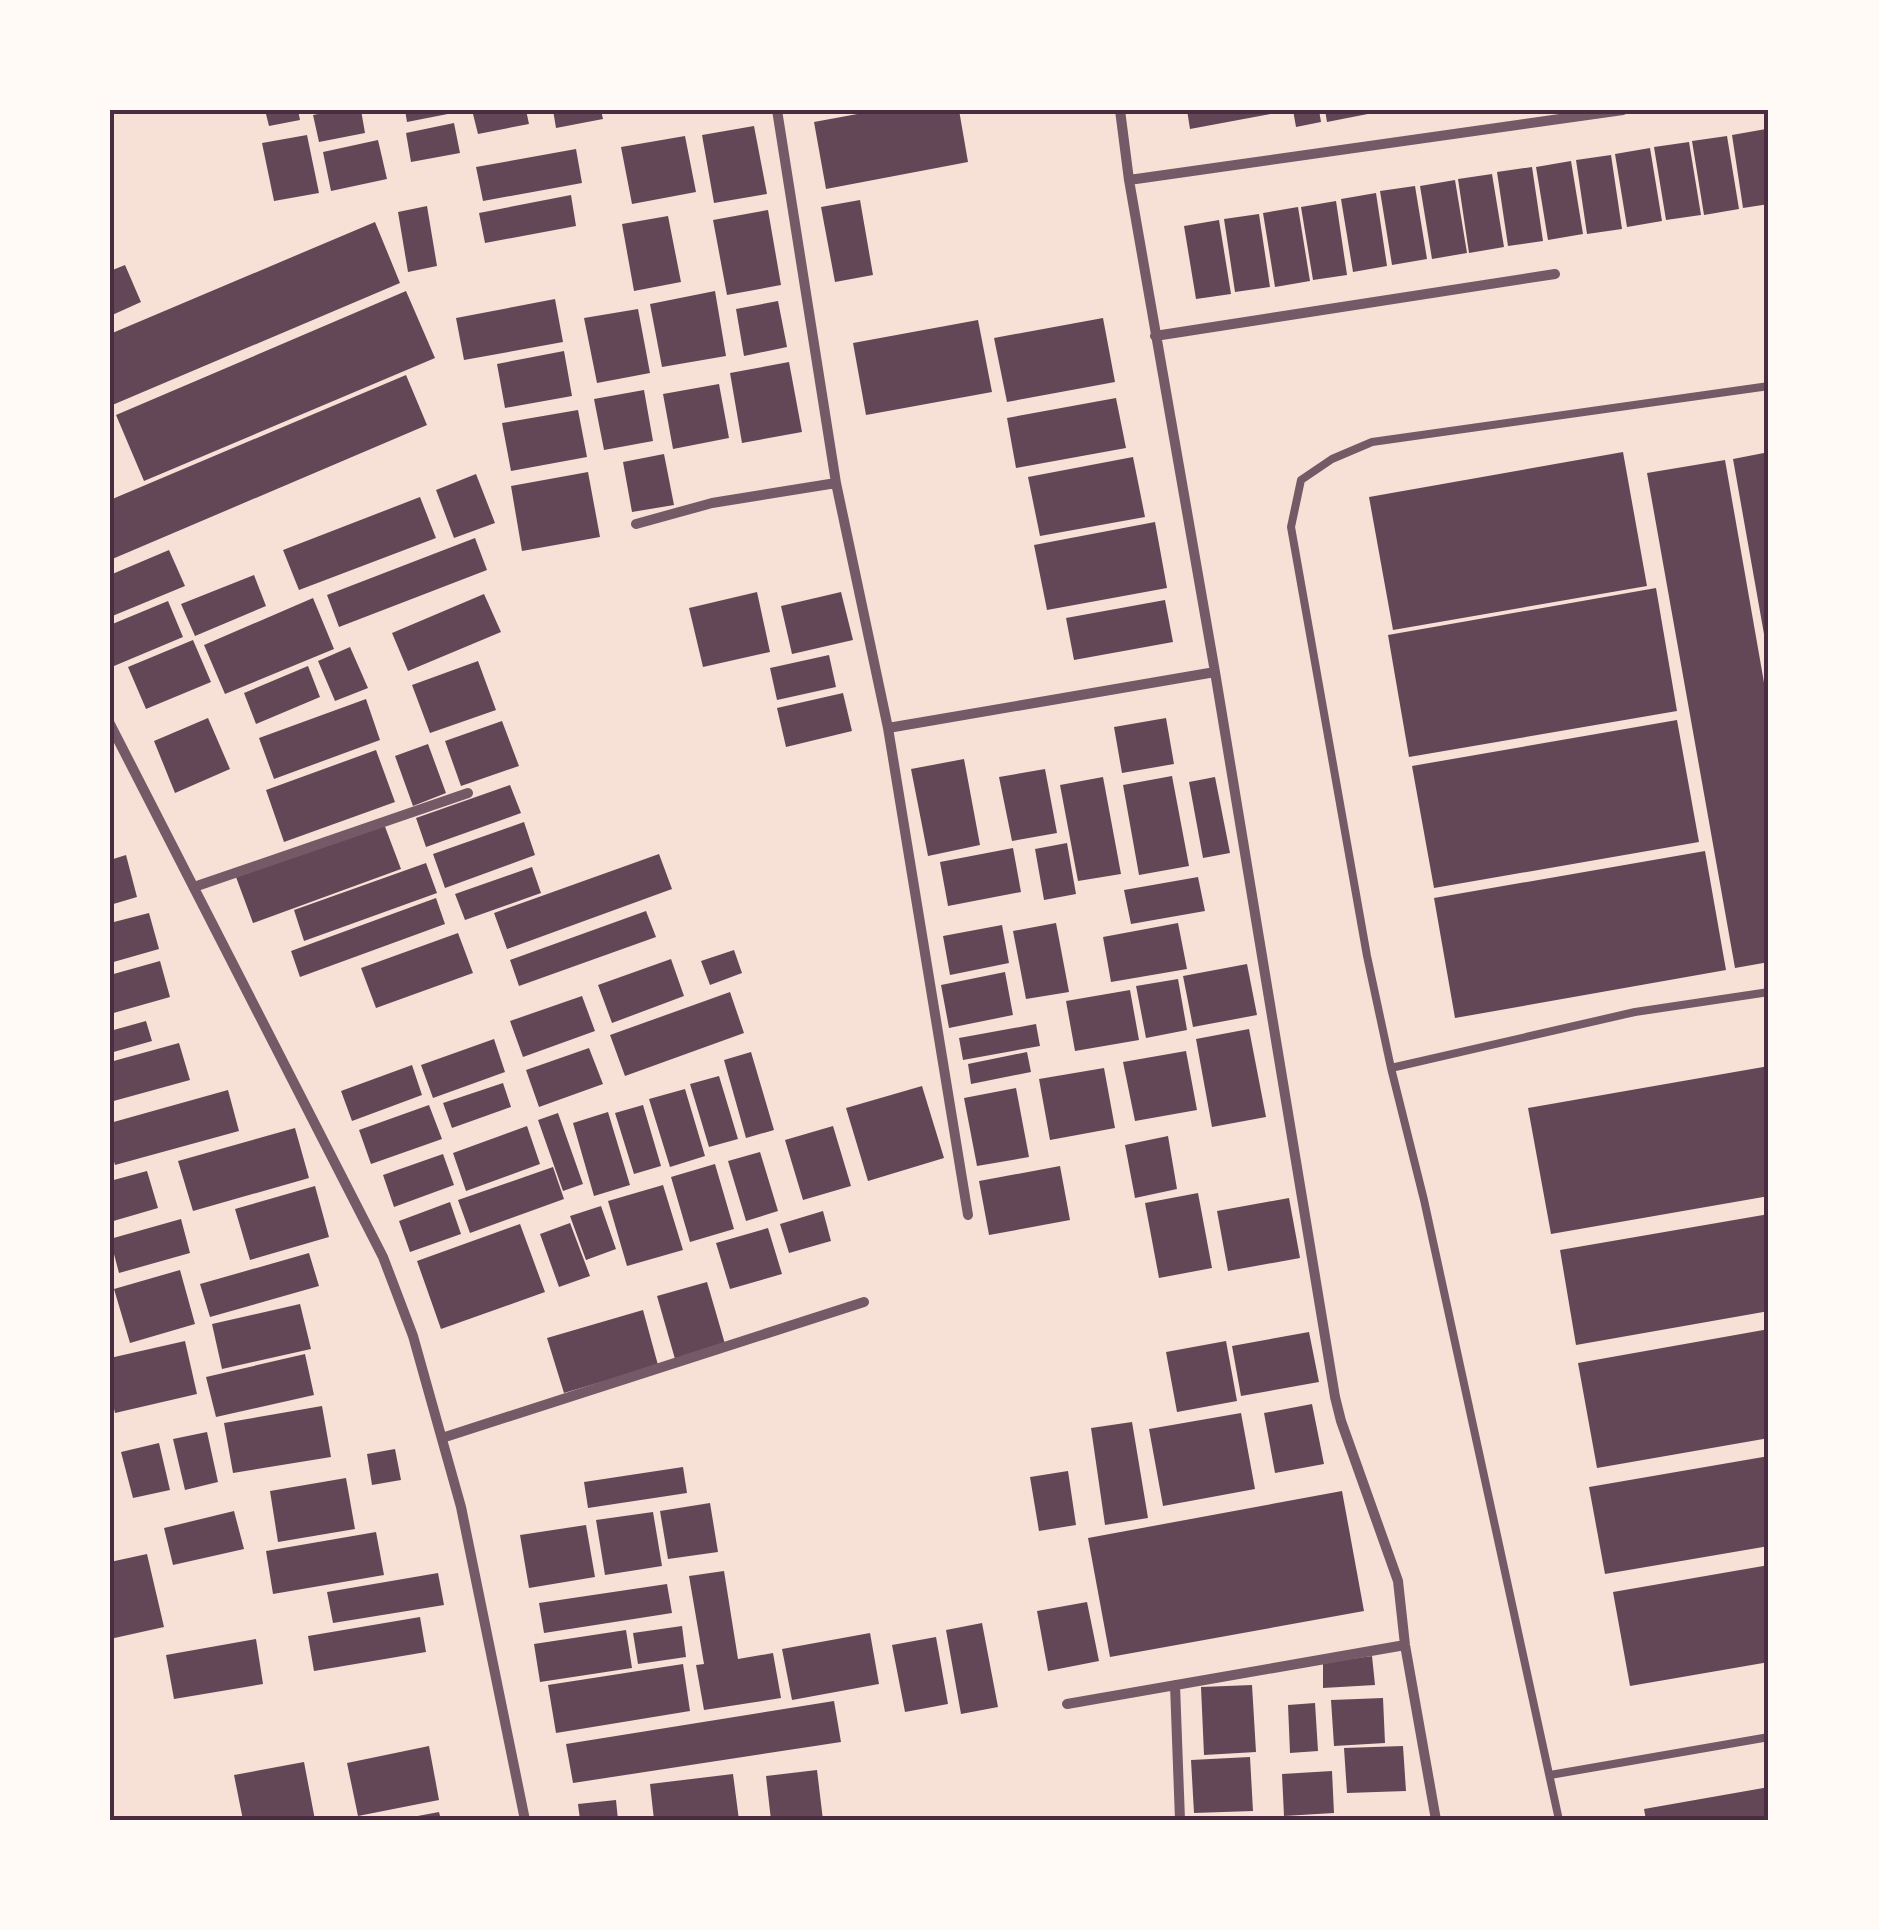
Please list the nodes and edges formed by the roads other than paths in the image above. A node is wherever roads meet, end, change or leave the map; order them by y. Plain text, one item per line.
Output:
1 (777, 110) edge
2 (1120, 110) edge
3 (1623, 110) edge
4 (1129, 180) junction
5 (1555, 274) dead end
6 (1155, 336) junction
7 (1769, 386) edge
8 (836, 484) junction
9 (636, 524) dead end
10 (1215, 672) junction
11 (110, 724) edge
12 (888, 728) junction
13 (468, 793) dead end
14 (194, 886) junction
15 (1769, 992) edge
16 (1391, 1068) junction
17 (968, 1214) dead end
18 (864, 1302) dead end
19 (442, 1438) junction
20 (1405, 1645) junction
21 (1176, 1685) junction
22 (1066, 1704) dead end
23 (1769, 1737) edge
24 (1550, 1775) junction
25 (526, 1820) edge
26 (1180, 1820) edge
27 (1436, 1820) edge
28 (1559, 1820) edge

1 - 8 street
2 - 4 street
3 - 4 street
4 - 6 street
5 - 6 street
6 - 10 street
7 - 16 lane
8 - 9 street
8 - 12 street
10 - 12 street
10 - 20 street
11 - 14 street
12 - 17 street
13 - 14 street
14 - 19 street
15 - 16 lane
16 - 24 lane
18 - 19 street
19 - 25 street
20 - 21 street
20 - 27 street
21 - 22 street
21 - 26 street
23 - 24 lane
24 - 28 lane

